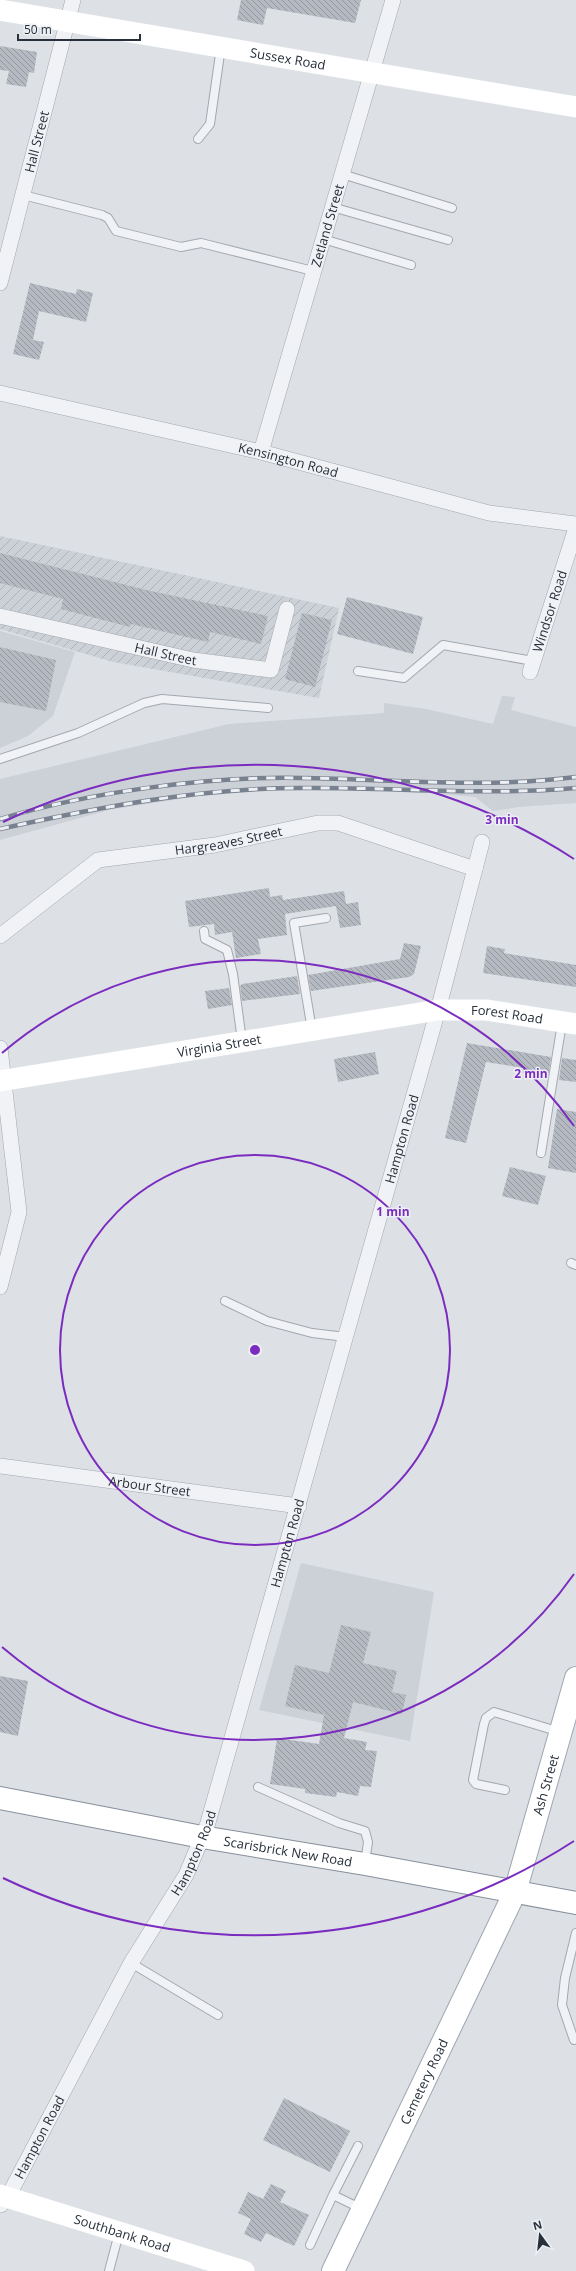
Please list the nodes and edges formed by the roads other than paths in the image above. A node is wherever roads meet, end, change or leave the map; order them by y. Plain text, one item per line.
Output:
1 (74, 0) edge
2 (393, 0) edge
3 (0, 10) edge
4 (68, 21) junction
5 (221, 47) junction
6 (371, 72) junction
7 (576, 108) edge
8 (198, 139) dead end
9 (342, 174) junction
10 (23, 195) junction
11 (332, 207) junction
12 (452, 208) dead end
13 (323, 239) junction
14 (448, 240) dead end
15 (411, 265) dead end
16 (314, 271) junction
17 (1, 274) edge
18 (0, 394) edge
19 (261, 452) junction
20 (576, 524) edge
21 (576, 528) edge
22 (287, 609) dead end
23 (0, 616) edge
24 (531, 667) joint
25 (358, 671) dead end
26 (268, 708) dead end
27 (0, 759) edge
28 (482, 842) dead end
29 (474, 869) junction
30 (326, 918) dead end
31 (204, 931) dead end
32 (0, 936) edge
33 (438, 1010) junction
34 (569, 1023) edge
35 (312, 1030) junction
36 (242, 1042) junction
37 (0, 1048) edge
38 (2, 1080) edge
39 (541, 1153) dead end
40 (0, 1287) edge
41 (225, 1301) dead end
42 (346, 1337) junction
43 (0, 1466) edge
44 (299, 1506) junction
45 (576, 1678) edge
46 (561, 1732) junction
47 (258, 1787) dead end
48 (504, 1790) dead end
49 (0, 1798) edge
50 (202, 1837) junction
51 (365, 1864) junction
52 (515, 1892) junction
53 (576, 1903) edge
54 (576, 1936) edge
55 (131, 1963) junction
56 (218, 2015) dead end
57 (574, 2040) dead end
58 (358, 2146) dead end
59 (333, 2195) junction
60 (2, 2200) edge
61 (363, 2209) junction
62 (119, 2232) junction
63 (310, 2245) dead end
64 (109, 2271) edge
65 (244, 2271) edge
66 (334, 2271) edge

1 - 4 street, Hall Street
2 - 6 street, Zetland Street
3 - 4 street, Sussex Road
4 - 5 street, Sussex Road
4 - 10 street, Hall Street
5 - 6 street, Sussex Road
5 - 8 lane
6 - 7 street, Sussex Road
6 - 9 street, Zetland Street
9 - 11 street, Zetland Street
9 - 12 lane
10 - 16 lane
10 - 17 street, Hall Street
11 - 13 street, Zetland Street
11 - 14 lane
13 - 15 lane
13 - 16 street, Zetland Street
16 - 19 street, Zetland Street
18 - 19 street, Kensington Road
19 - 20 street, Kensington Road
21 - 24 street, Windsor Road
22 - 23 street, Hall Street
24 - 25 lane
26 - 27 lane
28 - 29 street, Hampton Road
29 - 32 street, Hargreaves Street
29 - 33 street, Hampton Road
30 - 35 lane
31 - 36 lane
33 - 34 street, Forest Road
33 - 35 street, Virginia Street
33 - 42 street, Hampton Road
34 - 39 lane
35 - 36 street, Virginia Street
36 - 38 street, Virginia Street
37 - 38 street
38 - 40 street
41 - 42 lane
42 - 44 street, Hampton Road
43 - 44 street, Arbour Street
44 - 50 street, Hampton Road
45 - 46 main road, Ash Street
46 - 48 lane
46 - 52 main road, Ash Street
47 - 51 lane
49 - 50 main road, Scarisbrick New Road
50 - 51 main road, Scarisbrick New Road
50 - 55 street, Hampton Road
51 - 52 main road, Scarisbrick New Road
52 - 53 main road, Scarisbrick New Road
52 - 61 main road, Cemetery Road
54 - 57 lane
55 - 56 lane
55 - 60 street, Hampton Road
58 - 59 lane
59 - 61 lane
59 - 63 lane
60 - 62 street, Southbank Road
61 - 66 main road, Cemetery Road
62 - 64 lane
62 - 65 street, Southbank Road

